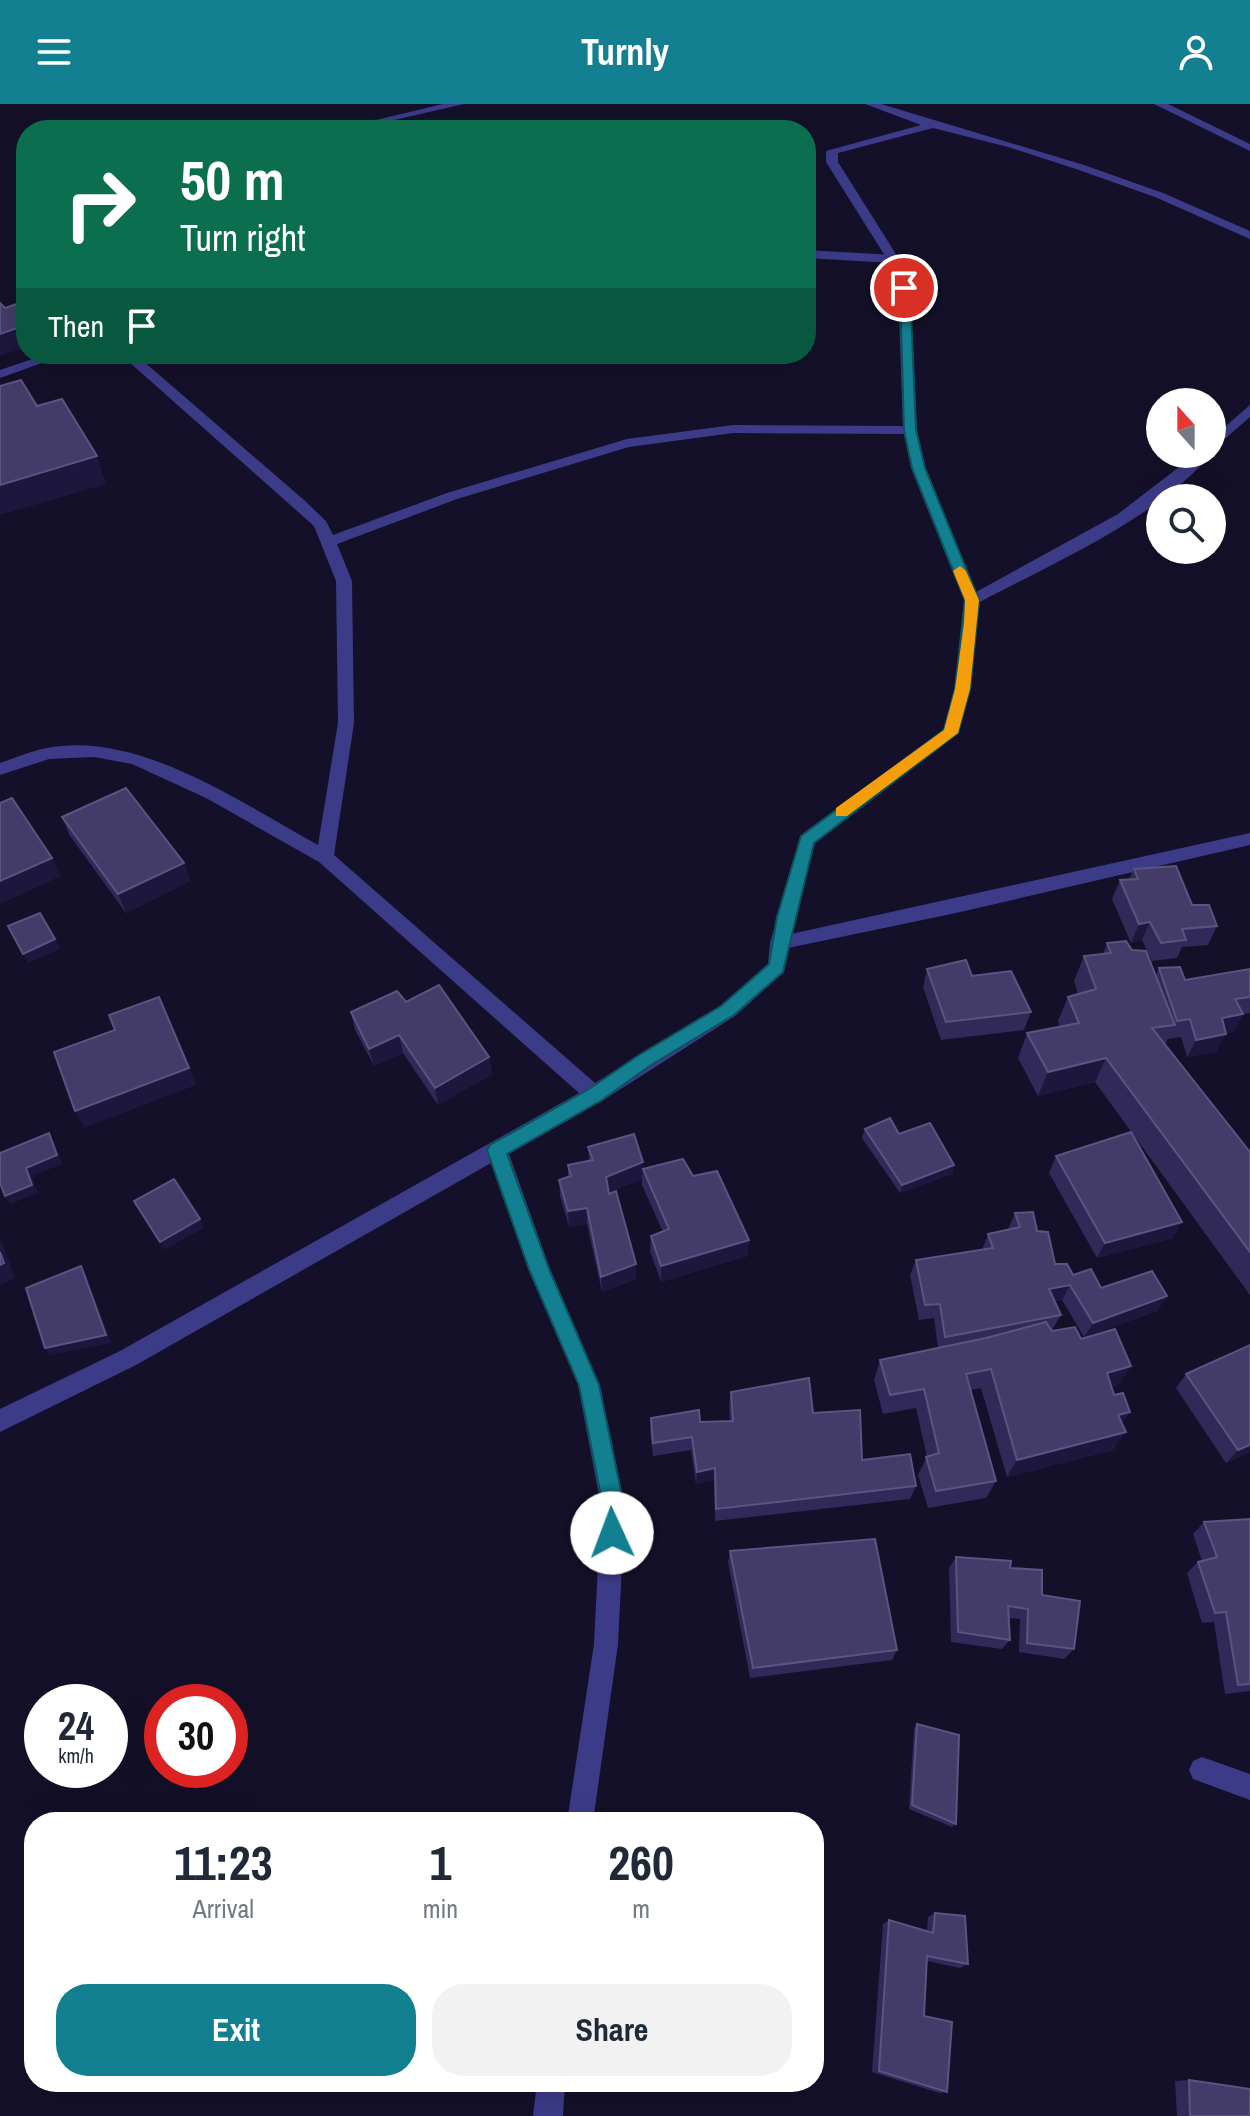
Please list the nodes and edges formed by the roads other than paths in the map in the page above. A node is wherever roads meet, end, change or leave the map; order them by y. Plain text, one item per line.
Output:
1 (459, 104) edge
2 (870, 104) edge
3 (1159, 104) edge
4 (381, 120) edge
5 (933, 125) junction
6 (1250, 148) edge
7 (1250, 235) edge
8 (816, 255) edge
9 (893, 259) junction
10 (30, 364) edge
11 (139, 364) edge
12 (0, 374) edge
13 (1250, 409) edge
14 (910, 430) junction
15 (1226, 432) edge
16 (1191, 468) edge
17 (329, 542) junction
18 (972, 600) junction
19 (0, 769) edge
20 (1250, 839) edge
21 (325, 857) junction
22 (779, 943) junction
23 (595, 1095) junction
24 (497, 1150) junction
25 (0, 1421) edge
26 (1202, 1770) dead end
27 (1250, 1787) edge
28 (581, 1812) edge
29 (550, 2092) edge
30 (548, 2116) edge

1 - 4 street
2 - 5 street
3 - 6 street
5 - 7 street
5 - 9 street
8 - 9 street
9 - 14 street
10 - 12 street
11 - 17 street
13 - 15 street
14 - 17 street
14 - 18 street
16 - 18 street
17 - 21 street
18 - 22 street
19 - 21 street
20 - 22 street
21 - 23 street
22 - 23 street
23 - 24 street
24 - 25 street
24 - 28 street
26 - 27 street
29 - 30 street

